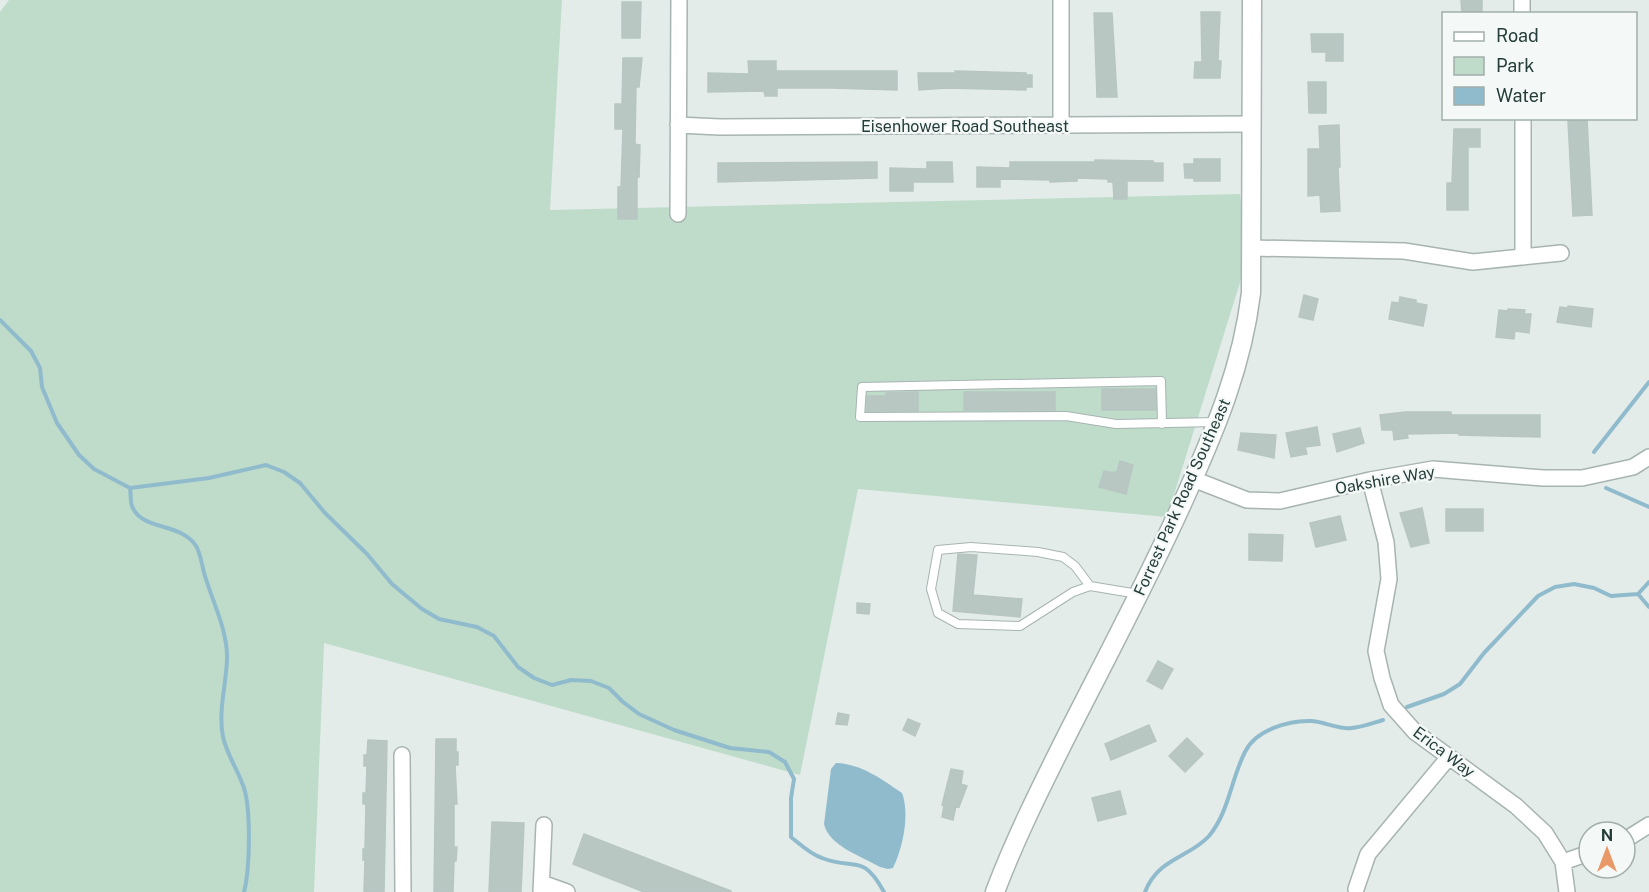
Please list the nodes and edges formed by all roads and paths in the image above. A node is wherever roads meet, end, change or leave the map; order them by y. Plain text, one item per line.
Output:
1 (679, 0) edge
2 (1062, 0) edge
3 (1252, 0) edge
4 (1523, 120) edge
5 (1252, 124) junction
6 (678, 125) junction
7 (1061, 125) junction
8 (678, 214) dead end
9 (1251, 248) junction
10 (1561, 253) dead end
11 (1524, 257) junction
12 (1218, 422) junction
13 (1162, 424) junction
14 (1649, 457) edge
15 (1193, 479) junction
16 (1370, 480) junction
17 (1090, 586) junction
18 (1138, 594) junction
19 (402, 754) dead end
20 (1449, 757) junction
21 (544, 825) dead end
22 (1577, 857) edge
23 (1563, 862) junction
24 (542, 887) edge
25 (1356, 889) dead end
26 (403, 892) edge
27 (567, 892) edge
28 (995, 892) edge
29 (1567, 892) edge

1 - 6 street
2 - 7 street
3 - 5 street, Forrest Park Road Southeast
4 - 11 street
5 - 7 street, Eisenhower Road Southeast
5 - 9 street, Forrest Park Road Southeast
6 - 7 street, Eisenhower Road Southeast
6 - 8 street
9 - 11 street
9 - 12 street, Forrest Park Road Southeast
10 - 11 street
12 - 13 lane
12 - 15 street, Forrest Park Road Southeast
13 - 13 lane
14 - 16 street, Oakshire Way
15 - 16 street, Oakshire Way
15 - 18 street, Forrest Park Road Southeast
16 - 20 street, Erica Way
17 - 17 lane
17 - 18 lane
18 - 28 street, Forrest Park Road Southeast
19 - 26 street
20 - 23 street, Erica Way
20 - 25 street
21 - 24 street
22 - 23 street
23 - 29 street, Erica Way
24 - 27 street

